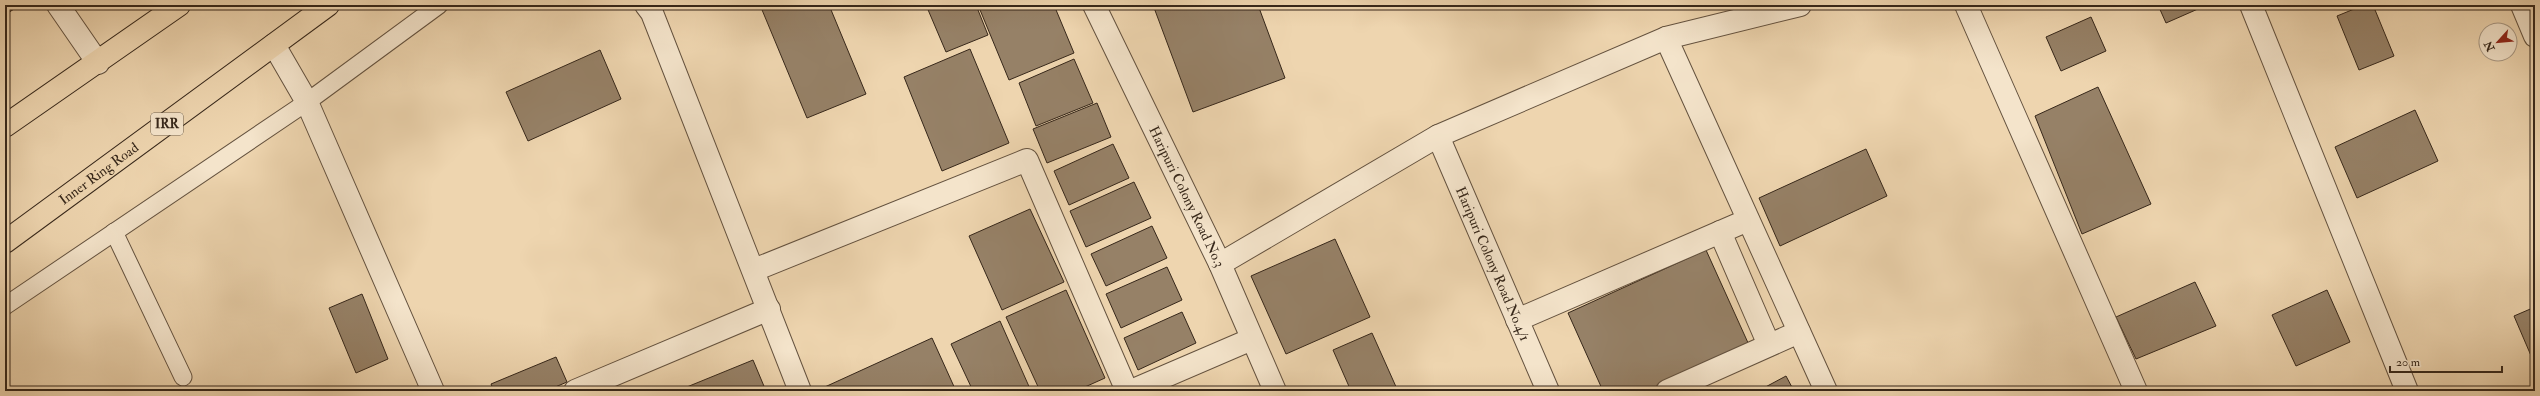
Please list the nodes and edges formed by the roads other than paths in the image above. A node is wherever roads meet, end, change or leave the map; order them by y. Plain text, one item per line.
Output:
1 (58, 5) edge
2 (179, 5) edge
3 (328, 5) edge
4 (440, 5) edge
5 (646, 5) edge
6 (1094, 5) edge
7 (1800, 5) edge
8 (1966, 5) edge
9 (2251, 5) edge
10 (2522, 5) edge
11 (2535, 36) edge
12 (1666, 38) junction
13 (274, 45) junction
14 (98, 63) junction
15 (307, 102) junction
16 (5, 126) edge
17 (1438, 136) junction
18 (1748, 220) junction
19 (114, 232) junction
20 (1720, 232) junction
21 (5, 242) edge
22 (1220, 264) junction
23 (754, 270) junction
24 (5, 306) edge
25 (769, 309) junction
26 (1517, 320) junction
27 (1799, 332) junction
28 (1252, 339) junction
29 (1769, 345) junction
30 (183, 377) dead end
31 (433, 391) edge
32 (575, 391) edge
33 (800, 391) edge
34 (1127, 391) edge
35 (1131, 391) edge
36 (1275, 391) edge
37 (1548, 391) edge
38 (1667, 391) edge
39 (1826, 391) edge
40 (2136, 391) edge
41 (2407, 391) edge

1 - 14 street
2 - 14 highway
3 - 13 highway, Inner Ring Road / IRR
4 - 15 lane
5 - 23 street
6 - 22 street, Haripuri Colony Road No.3
7 - 12 street
8 - 40 street
9 - 41 street
10 - 11 street
12 - 17 street
12 - 18 street
13 - 15 street
13 - 21 highway, Inner Ring Road / IRR
14 - 16 highway
15 - 19 lane
15 - 31 street
17 - 22 street
17 - 26 street, Haripuri Colony Road No.4/1
18 - 20 street
18 - 27 street
19 - 24 lane
19 - 30 lane
20 - 26 street
20 - 29 street
22 - 28 street, Haripuri Colony Road No.3
23 - 25 street
23 - 34 street
25 - 32 street
25 - 33 street
26 - 37 street, Haripuri Colony Road No.4/1
27 - 29 street
27 - 39 street
28 - 35 street
28 - 36 street, Haripuri Colony Road No.3
29 - 38 street

